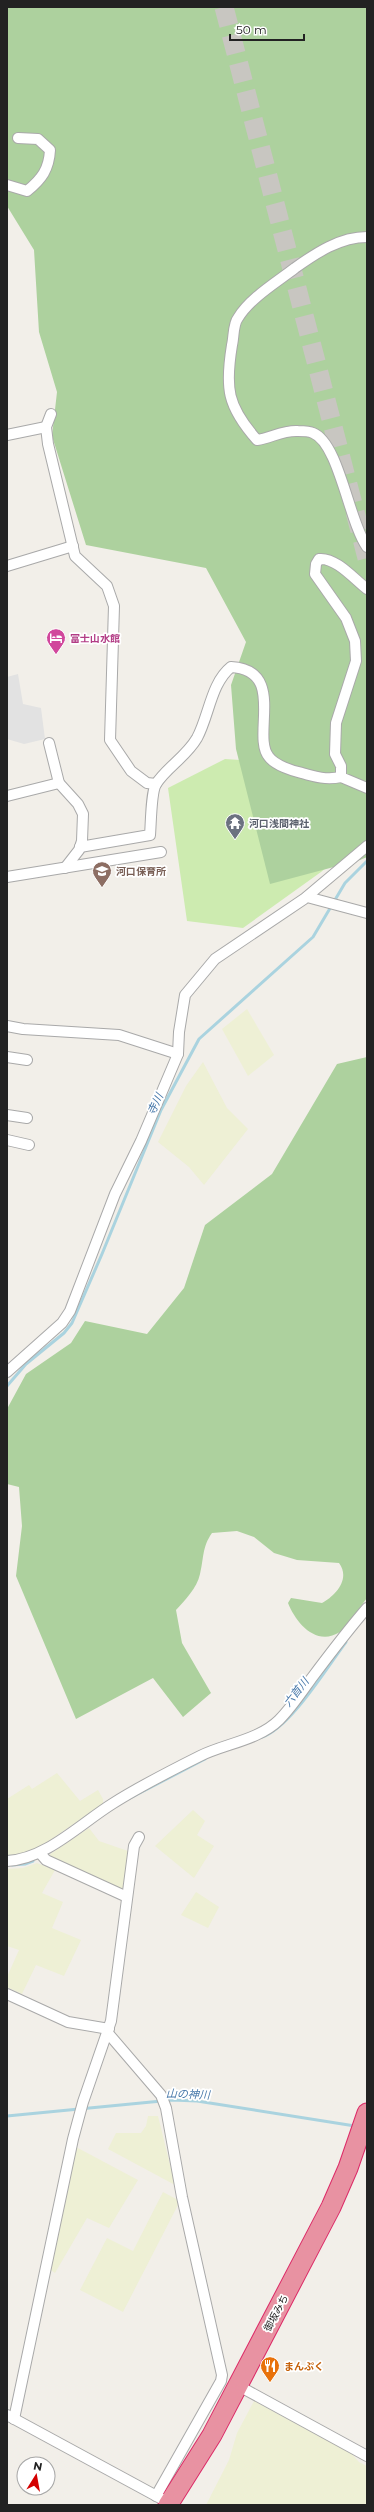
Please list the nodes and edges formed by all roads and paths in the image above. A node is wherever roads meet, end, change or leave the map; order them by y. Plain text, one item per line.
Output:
1 (18, 138) dead end
2 (7, 185) edge
3 (367, 237) edge
4 (51, 414) dead end
5 (46, 427) junction
6 (7, 435) edge
7 (73, 546) junction
8 (367, 547) edge
9 (7, 566) edge
10 (367, 589) edge
11 (49, 743) dead end
12 (341, 777) junction
13 (59, 784) junction
14 (156, 784) junction
15 (367, 788) edge
16 (7, 796) edge
17 (367, 846) edge
18 (80, 847) junction
19 (161, 852) dead end
20 (65, 868) junction
21 (7, 877) edge
22 (307, 897) junction
23 (367, 913) edge
24 (7, 1026) edge
25 (178, 1054) junction
26 (7, 1057) edge
27 (27, 1060) dead end
28 (7, 1115) edge
29 (27, 1118) dead end
30 (7, 1140) edge
31 (30, 1145) dead end
32 (7, 1372) edge
33 (367, 1608) edge
34 (139, 1837) dead end
35 (40, 1854) junction
36 (7, 1861) edge
37 (127, 1897) junction
38 (7, 1994) edge
39 (108, 2031) junction
40 (364, 2128) edge
41 (237, 2385) junction
42 (11, 2417) edge
43 (367, 2456) edge
44 (169, 2503) edge

1 - 2 street
3 - 8 street
4 - 5 street
5 - 6 street
5 - 7 street
7 - 9 street
7 - 14 street
10 - 12 street
11 - 13 street
12 - 14 street
12 - 15 street
13 - 16 street
13 - 18 street
14 - 18 street
17 - 22 street
18 - 20 street
19 - 20 street
20 - 21 street
22 - 23 street
22 - 25 street
24 - 25 street
25 - 32 street
26 - 27 street
28 - 29 street
30 - 31 street
33 - 35 street
34 - 37 street
35 - 36 street
35 - 37 street
37 - 39 street
38 - 39 street
39 - 42 street
39 - 44 street
40 - 41 highway, 御坂みち
41 - 43 street
41 - 44 highway, 御坂みち
42 - 44 street

